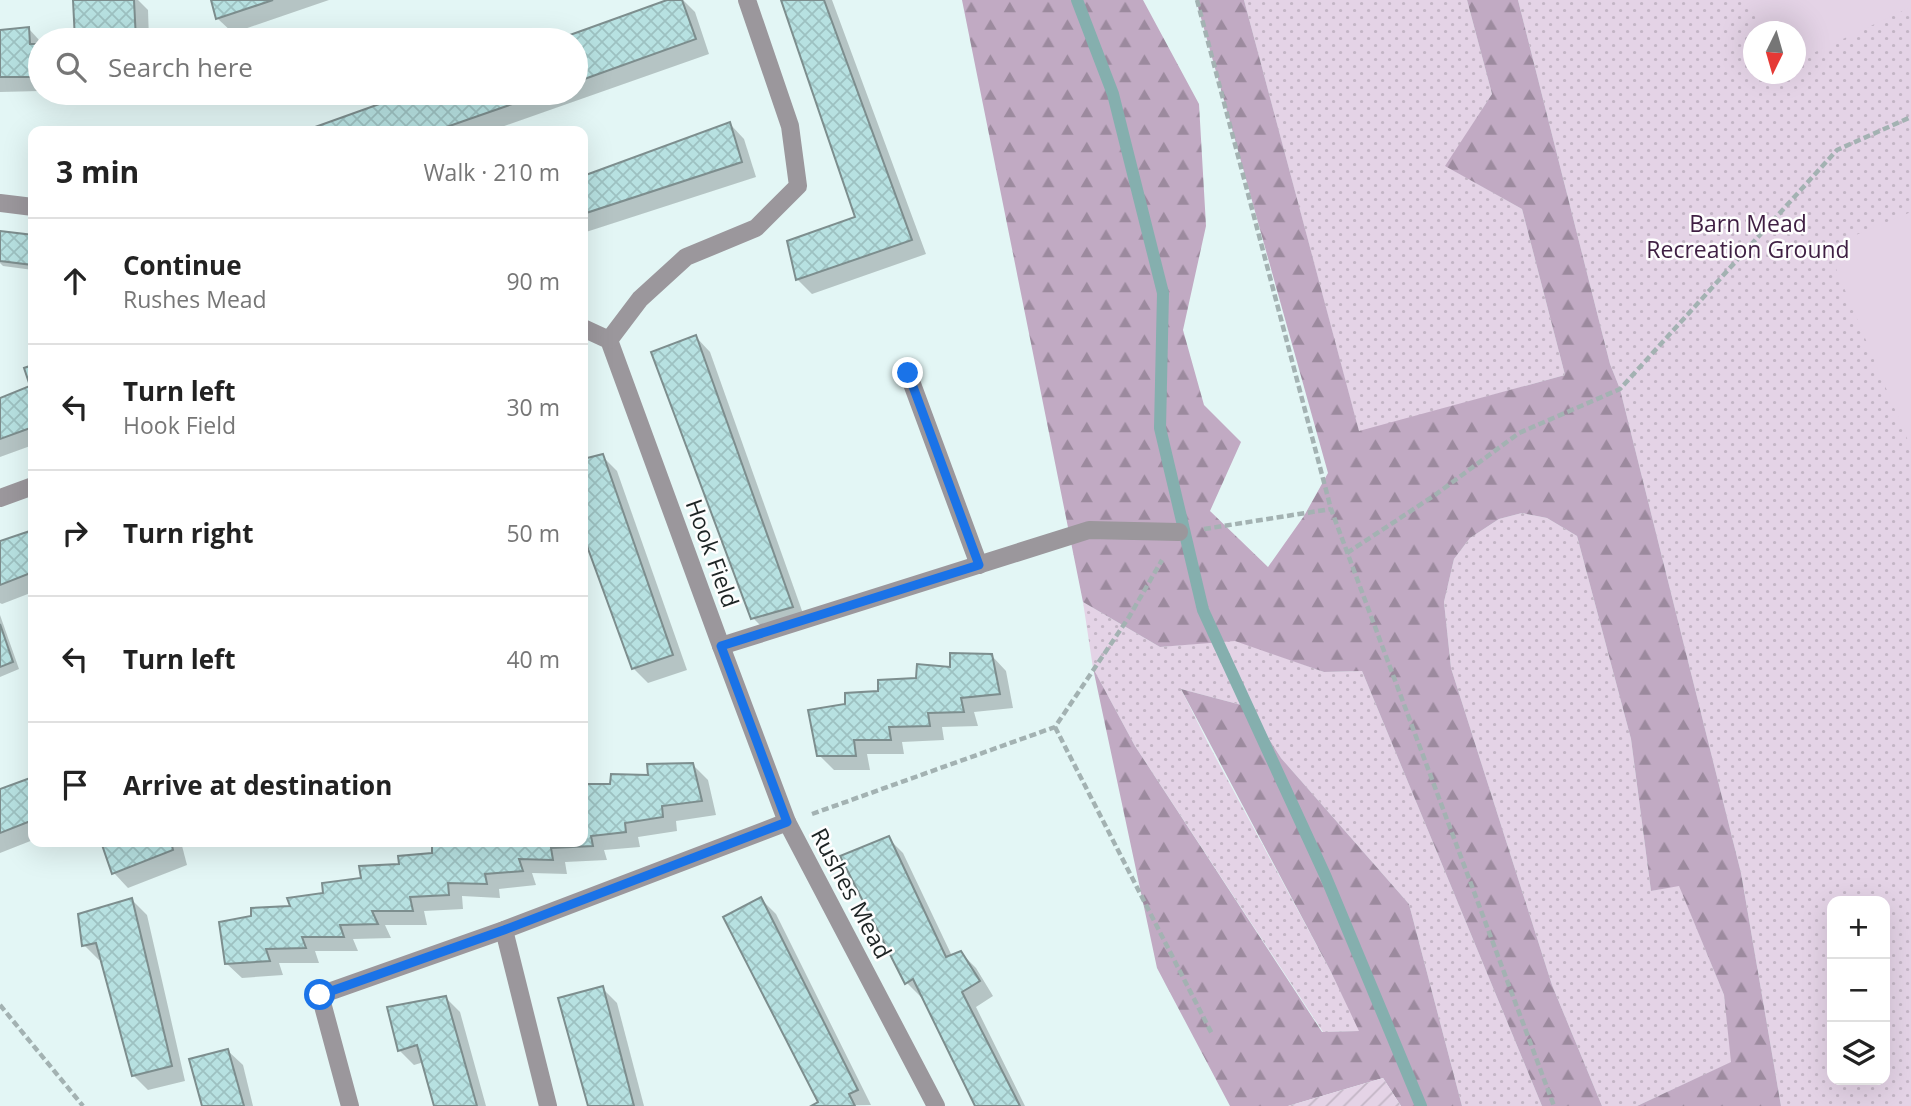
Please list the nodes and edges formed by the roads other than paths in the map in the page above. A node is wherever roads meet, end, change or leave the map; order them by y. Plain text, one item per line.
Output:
1 (747, 0) edge
2 (0, 203) edge
3 (28, 206) edge
4 (588, 330) edge
5 (610, 340) junction
6 (908, 373) dead end
7 (28, 488) edge
8 (0, 498) edge
9 (1179, 532) road end
10 (979, 565) junction
11 (721, 646) junction
12 (787, 822) junction
13 (504, 930) junction
14 (350, 1106) edge
15 (548, 1106) edge
16 (936, 1106) edge

1 - 5 street
2 - 3 street
4 - 5 street
5 - 11 street, Hook Field
6 - 10 street
7 - 8 street
9 - 10 street
10 - 11 street
11 - 12 street, Hook Field
12 - 13 street, Rushes Mead
12 - 16 street, Rushes Mead
13 - 14 street, Rushes Mead
13 - 15 street

